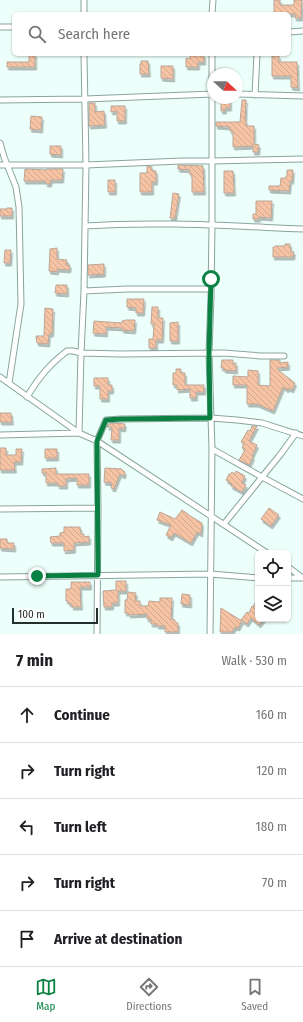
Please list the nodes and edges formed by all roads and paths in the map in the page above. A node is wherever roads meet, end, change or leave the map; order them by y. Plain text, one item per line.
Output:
1 (84, 0) edge
2 (213, 0) edge
3 (84, 12) edge
4 (212, 12) edge
5 (0, 27) edge
6 (12, 27) edge
7 (303, 31) edge
8 (291, 32) edge
9 (84, 56) edge
10 (212, 56) edge
11 (257, 56) edge
12 (212, 68) edge
13 (207, 94) edge
14 (243, 94) edge
15 (255, 95) junction
16 (303, 96) edge
17 (85, 99) junction
18 (0, 100) edge
19 (212, 104) edge
20 (0, 143) edge
21 (303, 159) edge
22 (212, 161) junction
23 (0, 165) edge
24 (86, 165) junction
25 (8, 166) junction
26 (212, 225) junction
27 (85, 226) junction
28 (303, 229) edge
29 (211, 289) junction
30 (84, 291) junction
31 (81, 353) junction
32 (209, 353) junction
33 (284, 356) dead end
34 (0, 377) edge
35 (9, 383) junction
36 (27, 396) junction
37 (210, 418) junction
38 (79, 433) junction
39 (296, 433) junction
40 (0, 435) edge
41 (303, 436) edge
42 (97, 441) junction
43 (212, 449) junction
44 (262, 477) junction
45 (303, 498) edge
46 (98, 508) junction
47 (0, 509) edge
48 (212, 516) junction
49 (224, 524) junction
50 (263, 550) edge
51 (291, 569) edge
52 (211, 574) junction
53 (98, 575) junction
54 (0, 577) edge
55 (255, 578) edge
56 (291, 578) edge
57 (98, 634) edge
58 (210, 634) edge

1 - 3 street
2 - 4 street
5 - 6 street
7 - 8 street
9 - 17 street
10 - 12 street
11 - 15 street
13 - 17 street
14 - 15 street
15 - 16 street
17 - 18 street
17 - 24 street
19 - 22 street
20 - 25 street
21 - 22 street
22 - 24 street
22 - 26 street
23 - 25 street
24 - 25 street
24 - 27 street
25 - 35 street
26 - 27 street
26 - 28 street
26 - 29 street
27 - 30 street
29 - 30 street
29 - 32 street
30 - 31 street
31 - 32 street
31 - 36 street
31 - 38 street
32 - 33 street
32 - 37 street
34 - 35 street
35 - 36 street
36 - 38 street
37 - 39 street
37 - 42 street
37 - 43 street
38 - 40 street
38 - 42 street
39 - 41 street
39 - 44 street
42 - 46 street
42 - 48 street
43 - 44 street
43 - 48 street
44 - 45 street
44 - 49 street
46 - 47 street
46 - 53 street
48 - 49 street
48 - 52 street
49 - 50 street
51 - 56 street
52 - 53 street
52 - 55 street
52 - 58 street
53 - 54 street
53 - 57 street

